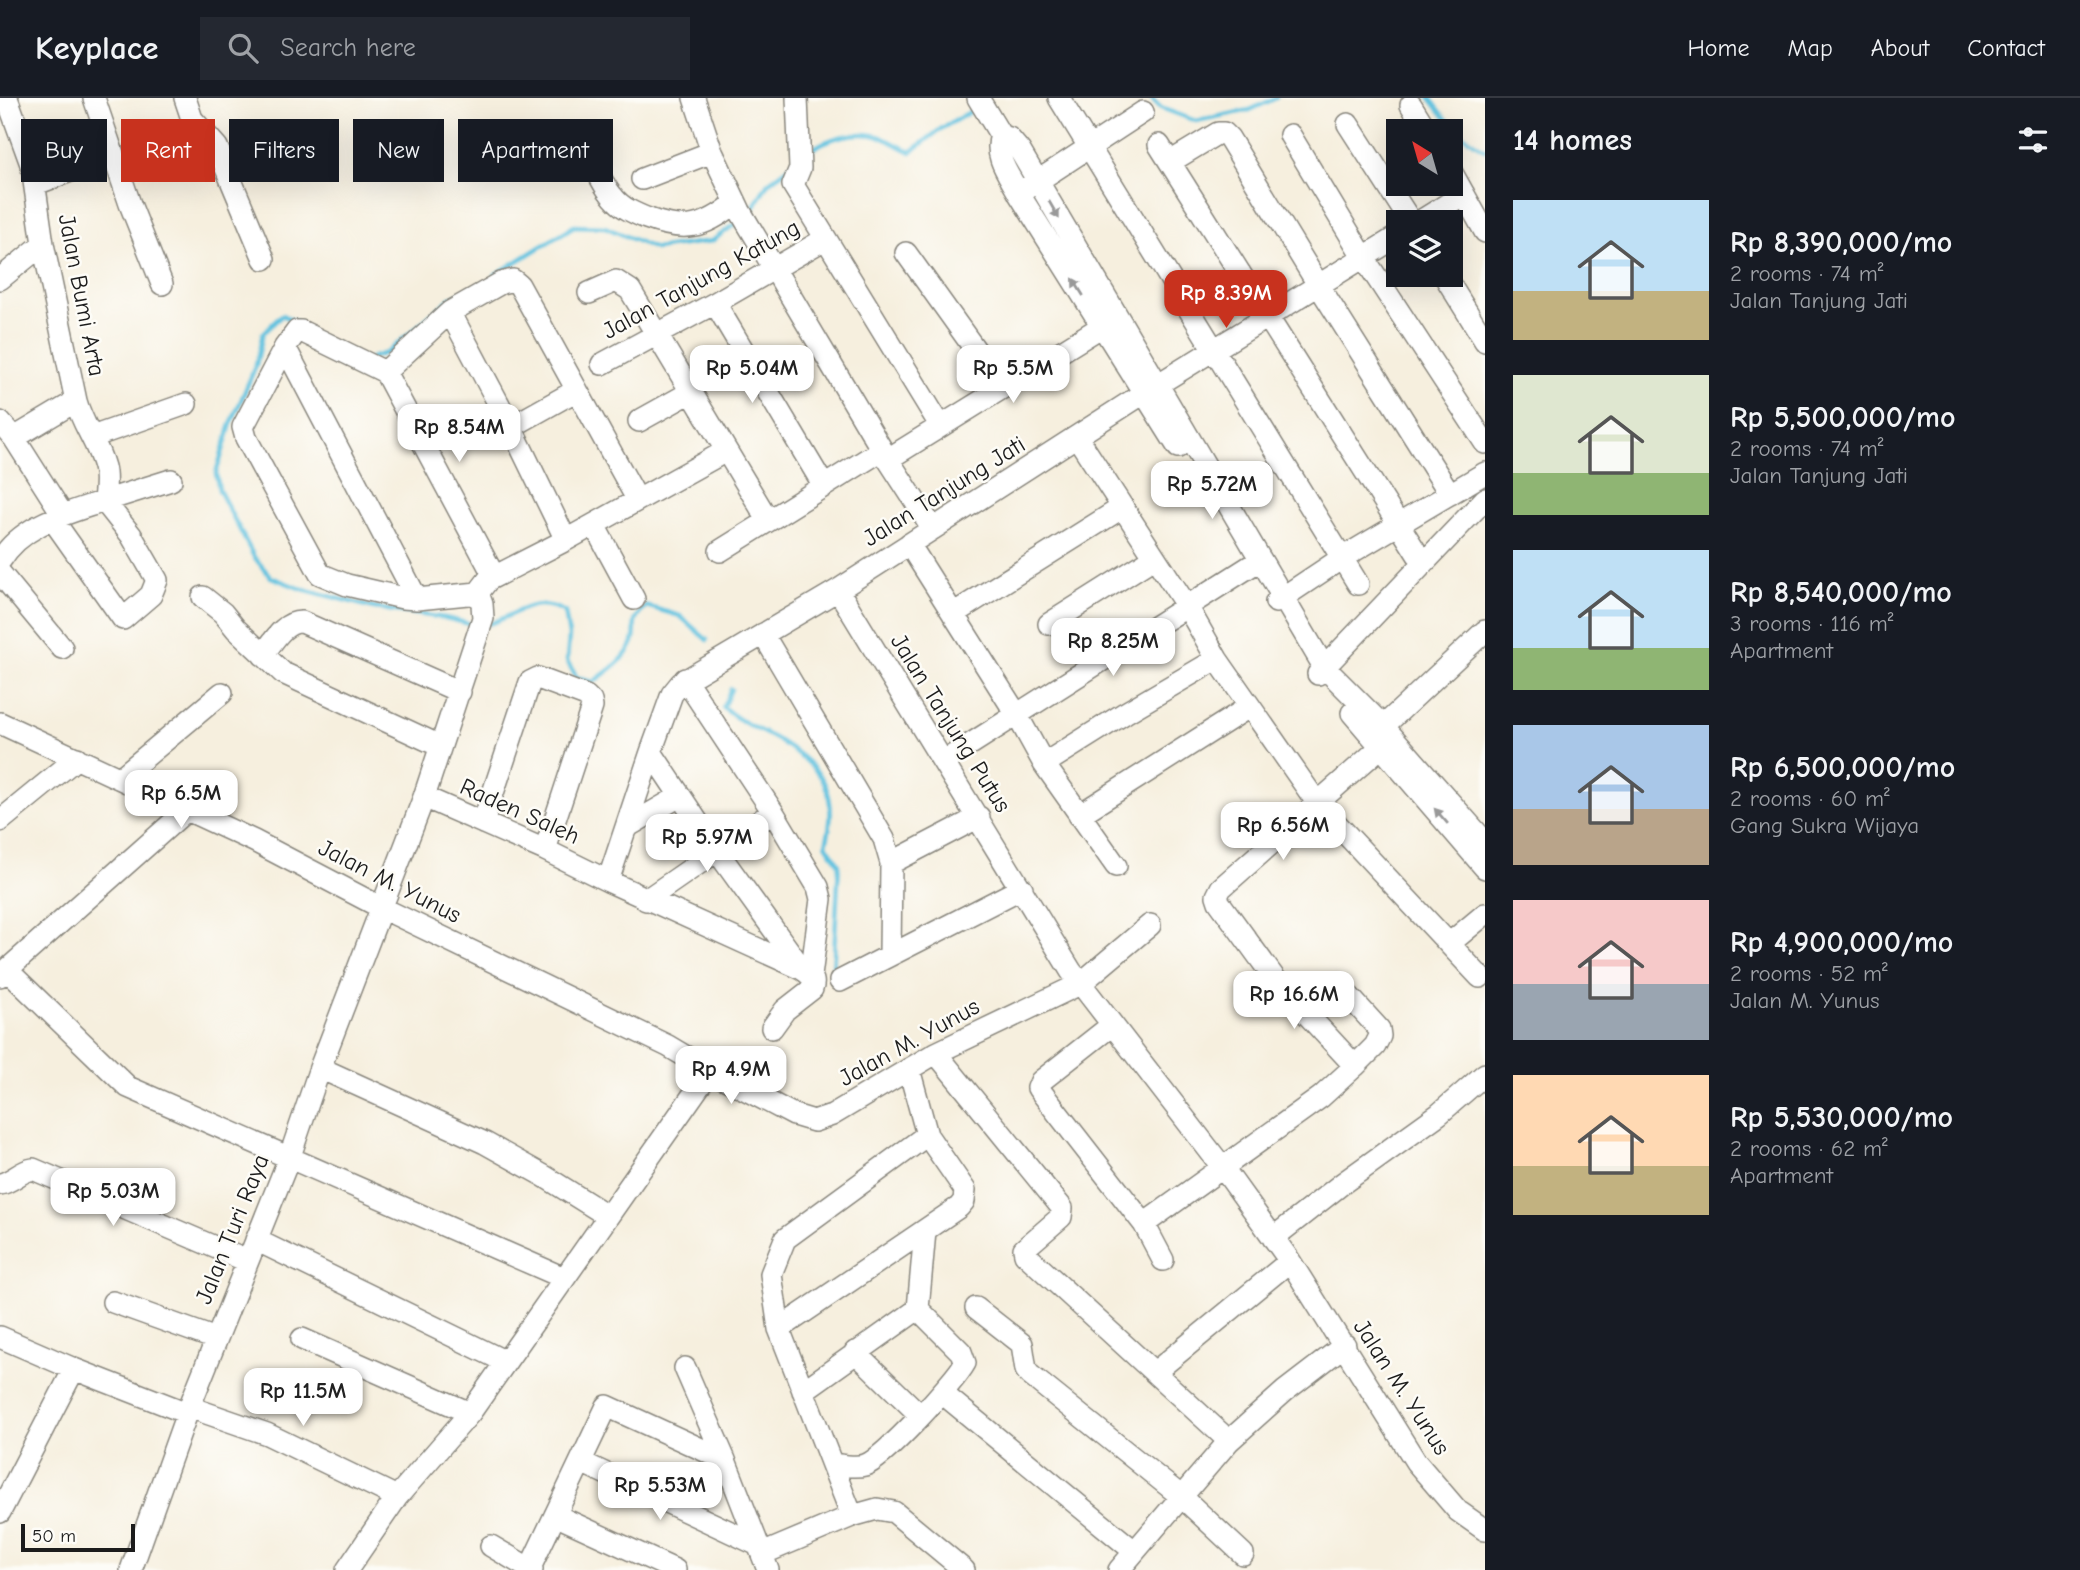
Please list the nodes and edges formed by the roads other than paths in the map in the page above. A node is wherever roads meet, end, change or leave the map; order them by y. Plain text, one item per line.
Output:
1 (7, 98) edge
2 (94, 98) edge
3 (185, 98) edge
4 (694, 98) edge
5 (797, 98) edge
6 (1059, 98) edge
7 (981, 104) edge
8 (1411, 105) dead end
9 (1143, 112) dead end
10 (1420, 119) edge
11 (1348, 124) dead end
12 (1290, 135) dead end
13 (1001, 136) junction
14 (1089, 146) junction
15 (712, 152) junction
16 (113, 155) junction
17 (642, 179) dead end
18 (1037, 181) junction
19 (604, 182) edge
20 (36, 184) junction
21 (1463, 187) edge
22 (1019, 194) junction
23 (1474, 201) edge
24 (1403, 210) edge
25 (1450, 210) edge
26 (741, 213) junction
27 (1485, 232) edge
28 (825, 239) junction
29 (43, 244) junction
30 (1386, 244) edge
31 (905, 253) dead end
32 (1364, 258) junction
33 (264, 260) dead end
34 (774, 270) junction
35 (1240, 273) junction
36 (0, 279) edge
37 (162, 284) dead end
38 (1319, 286) junction
39 (1451, 287) edge
40 (589, 293) dead end
41 (716, 303) junction
42 (1188, 306) junction
43 (450, 312) junction
44 (1268, 318) junction
45 (1110, 322) junction
46 (657, 334) junction
47 (1485, 341) edge
48 (285, 346) junction
49 (1213, 350) junction
50 (602, 363) dead end
51 (385, 372) junction
52 (1002, 387) junction
53 (1151, 389) junction
54 (577, 390) junction
55 (691, 392) junction
56 (76, 401) junction
57 (186, 404) dead end
58 (639, 421) dead end
59 (940, 425) junction
60 (511, 427) junction
61 (7, 430) edge
62 (92, 437) junction
63 (1077, 437) junction
64 (1484, 440) edge
65 (726, 451) junction
66 (885, 454) junction
67 (1482, 475) edge
68 (171, 480) dead end
69 (824, 486) junction
70 (1450, 494) junction
71 (636, 499) junction
72 (1485, 499) edge
73 (104, 501) junction
74 (1123, 507) junction
75 (58, 517) junction
76 (768, 520) junction
77 (1399, 524) junction
78 (594, 525) junction
79 (933, 529) junction
80 (566, 540) junction
81 (909, 544) junction
82 (720, 551) dead end
83 (1418, 555) dead end
84 (1155, 557) junction
85 (1342, 558) junction
86 (0, 561) edge
87 (1256, 563) junction
88 (0, 573) edge
89 (494, 576) junction
90 (1358, 584) dead end
91 (838, 590) junction
92 (478, 593) junction
93 (203, 597) dead end
94 (417, 599) junction
95 (634, 599) dead end
96 (1279, 600) junction
97 (1188, 608) junction
98 (953, 614) junction
99 (1049, 624) dead end
100 (1485, 631) edge
101 (763, 634) junction
102 (62, 648) dead end
103 (263, 655) junction
104 (1217, 659) junction
105 (1321, 670) junction
106 (685, 679) junction
107 (460, 692) junction
108 (222, 693) dead end
109 (1248, 706) junction
110 (1017, 715) junction
111 (0, 723) edge
112 (1382, 736) junction
113 (440, 746) junction
114 (651, 752) junction
115 (76, 758) junction
116 (944, 761) junction
117 (1044, 764) junction
118 (120, 778) junction
119 (680, 796) junction
120 (424, 797) junction
121 (1318, 804) junction
122 (188, 809) junction
123 (774, 812) junction
124 (1079, 815) junction
125 (979, 817) junction
126 (0, 821) edge
127 (483, 822) junction
128 (627, 827) junction
129 (1485, 842) edge
130 (545, 850) junction
131 (717, 851) junction
132 (891, 863) junction
133 (1116, 866) dead end
134 (1485, 868) edge
135 (608, 881) junction
136 (1022, 888) junction
137 (646, 900) junction
138 (383, 908) junction
139 (1485, 914) edge
140 (1150, 925) dead end
141 (1449, 944) junction
142 (890, 955) junction
143 (807, 972) junction
144 (4, 973) edge
145 (1480, 978) dead end
146 (840, 981) dead end
147 (1337, 983) dead end
148 (1080, 984) junction
149 (1112, 1025) junction
150 (772, 1028) dead end
151 (936, 1053) junction
152 (1355, 1066) junction
153 (320, 1068) junction
154 (909, 1069) junction
155 (710, 1071) junction
156 (1485, 1074) edge
157 (927, 1135) junction
158 (290, 1156) junction
159 (1223, 1168) junction
160 (0, 1184) edge
161 (608, 1216) junction
162 (1144, 1224) junction
163 (925, 1231) junction
164 (1273, 1238) junction
165 (256, 1240) junction
166 (1163, 1260) dead end
167 (247, 1261) junction
168 (1290, 1261) junction
169 (564, 1278) junction
170 (113, 1302) dead end
171 (976, 1308) dead end
172 (918, 1309) junction
173 (779, 1329) junction
174 (0, 1337) edge
175 (216, 1339) junction
176 (302, 1339) dead end
177 (1345, 1345) junction
178 (855, 1352) junction
179 (506, 1362) junction
180 (685, 1368) dead end
181 (74, 1369) junction
182 (1155, 1372) junction
183 (803, 1391) junction
184 (942, 1393) junction
185 (188, 1410) junction
186 (470, 1413) junction
187 (920, 1415) junction
188 (1229, 1441) junction
189 (725, 1460) junction
190 (581, 1462) junction
191 (832, 1464) junction
192 (397, 1497) junction
193 (1182, 1497) junction
194 (0, 1512) edge
195 (555, 1515) junction
196 (852, 1516) junction
197 (1485, 1530) edge
198 (491, 1546) dead end
199 (1134, 1551) junction
200 (1243, 1554) dead end
201 (763, 1556) edge
202 (131, 1570) edge
203 (348, 1570) edge
204 (530, 1570) edge
205 (675, 1570) edge
206 (964, 1570) edge
207 (1119, 1570) edge

1 - 20 street, Jalan Bumi Arta
2 - 16 street
3 - 33 street
4 - 15 street
5 - 28 street
6 - 14 street
7 - 13 street
8 - 10 street
9 - 14 street
11 - 24 street
12 - 32 street
13 - 18 street
13 - 22 street
14 - 18 street
14 - 42 street
15 - 17 street
15 - 26 street
16 - 20 street
16 - 37 street
18 - 22 street
18 -> 45 street
19 - 26 street
20 - 29 street, Jalan Bumi Arta
21 - 23 street
45 -> 22 street
23 - 25 street
23 - 27 street
26 - 34 street
28 - 34 street, Jalan Tanjung Katung
28 - 59 street
29 - 36 street
29 - 56 street, Jalan Bumi Arta
30 - 32 street, Jalan Tanjung Jati
31 - 52 street
32 - 38 street, Jalan Tanjung Jati
32 - 64 street
34 - 41 street, Jalan Tanjung Katung
34 - 66 street
35 - 38 street
35 - 42 street
35 - 44 street
38 - 44 street, Jalan Tanjung Jati
38 - 70 street
39 - 47 street
40 - 46 street
41 - 46 street, Jalan Tanjung Katung
41 - 69 street
42 - 49 street
43 - 51 street
43 - 54 street
43 - 60 street
44 - 49 street, Jalan Tanjung Jati
44 - 77 street
45 - 52 street
45 - 53 street
46 - 50 street, Jalan Tanjung Katung
46 - 55 street
48 - 51 street
48 - 94 street
48 - 94 street
49 - 53 street, Jalan Tanjung Jati
49 - 85 street
51 - 89 street
52 - 59 street
53 - 63 street, Jalan Tanjung Jati
53 - 87 street
54 - 60 street
54 - 71 street
55 - 58 street
55 - 65 street
56 - 61 street
56 - 62 street, Jalan Bumi Arta
57 - 62 street
59 - 66 street
60 - 80 street
61 - 75 street
62 - 73 street, Jalan Bumi Arta
63 - 74 street
63 - 79 street, Jalan Tanjung Jati
65 - 71 street
65 - 76 street
66 - 69 street
66 - 79 street
67 - 70 street
67 - 72 street
68 - 73 street
69 - 76 street
70 - 77 street
71 - 78 street
72 - 105 street
73 - 75 street
73 - 75 street
74 - 84 street
74 - 98 street
75 - 86 street
76 - 82 street
77 - 83 street
77 - 85 street
78 - 80 street
78 - 95 street
79 - 81 street, Jalan Tanjung Jati
80 - 89 street
81 - 91 street, Jalan Tanjung Jati
81 - 98 street
84 - 97 street
84 - 99 street
85 - 90 street
85 - 96 street
87 - 96 street
87 - 97 street
88 - 102 street
89 - 92 street
91 - 101 street
91 - 116 street, Jalan Tanjung Putus
92 - 94 street
92 - 107 street, Jalan Turi Raya
93 - 103 street
96 - 105 street
97 - 104 street
97 - 110 street
98 - 110 street
100 - 112 street
101 - 106 street
101 - 132 street
103 - 107 street
103 - 113 street
104 - 109 street
104 - 117 street
105 - 112 street
106 - 114 street
106 - 123 street
107 - 113 street, Jalan Turi Raya
108 - 118 street
109 - 121 street
109 - 124 street
110 - 116 street
110 - 117 street
111 - 115 street, Jalan M. Yunus
112 - 121 street
112 - 129 street
134 -> 112 street
113 - 120 street, Jalan Turi Raya
114 - 119 street
114 - 128 street
115 - 118 street, Jalan M. Yunus
115 - 126 street
116 - 125 street, Jalan Tanjung Putus
117 - 124 street
118 - 122 street, Jalan M. Yunus
119 - 128 street
119 - 131 street
120 - 127 street, Raden Saleh
120 - 138 street, Jalan Turi Raya
121 - 141 street
121 - 152 street
122 - 138 street, Jalan M. Yunus
122 - 144 street
123 - 131 street
123 - 143 street
124 - 133 street
125 - 132 street
125 - 136 street, Jalan Tanjung Putus
127 - 130 street, Raden Saleh
127 - 130 street
128 - 135 street
130 - 135 street, Raden Saleh
131 - 137 street
131 - 143 street
132 - 142 street
135 - 137 street, Raden Saleh
136 - 142 street
136 - 148 street, Jalan Tanjung Putus
137 - 143 street, Raden Saleh
138 - 153 street, Jalan Turi Raya
138 - 155 street, Jalan M. Yunus
139 - 141 street
140 - 148 street
141 - 145 street
142 - 146 street
143 - 150 street
144 - 158 street
147 - 152 street
148 - 149 street, Jalan M. Yunus
148 - 151 street, Jalan M. Yunus
149 - 159 street, Jalan M. Yunus
149 - 162 street
151 - 154 street, Jalan M. Yunus
151 - 182 street
152 - 159 street
153 - 158 street, Jalan Turi Raya
153 - 161 street
154 - 155 street, Jalan M. Yunus
154 - 157 street
155 - 161 street
156 - 164 street
157 - 163 street
157 - 173 street
158 - 165 street, Jalan Turi Raya
158 - 169 street
159 - 162 street
159 - 164 street, Jalan M. Yunus
160 - 167 street
161 - 169 street
162 - 166 street
163 - 172 street
163 - 173 street
164 - 168 street, Jalan M. Yunus
165 - 167 street, Jalan Turi Raya
165 - 179 street
167 - 175 street, Jalan Turi Raya
168 - 177 street, Jalan M. Yunus
168 - 182 street
169 - 179 street
170 - 175 street
171 - 193 street
172 - 178 street
172 - 184 street
173 - 183 street
174 - 181 street
175 - 185 street, Jalan Turi Raya
176 - 186 street
177 - 188 street
177 - 197 street, Jalan M. Yunus
178 - 183 street
178 - 187 street
179 - 186 street
180 - 189 street
181 - 185 street
181 - 194 street
182 - 188 street
183 - 191 street
184 - 187 street
184 - 199 street
185 - 192 street
185 - 202 street, Jalan Turi Raya
186 - 192 street
187 - 191 street
188 - 193 street
189 - 190 street
189 - 201 street
190 - 195 street
190 - 201 street
191 - 196 street
192 - 203 street
193 - 199 street
193 - 200 street
195 - 204 street
195 - 205 street
196 - 201 street
196 - 206 street
198 - 204 street
199 - 207 street

